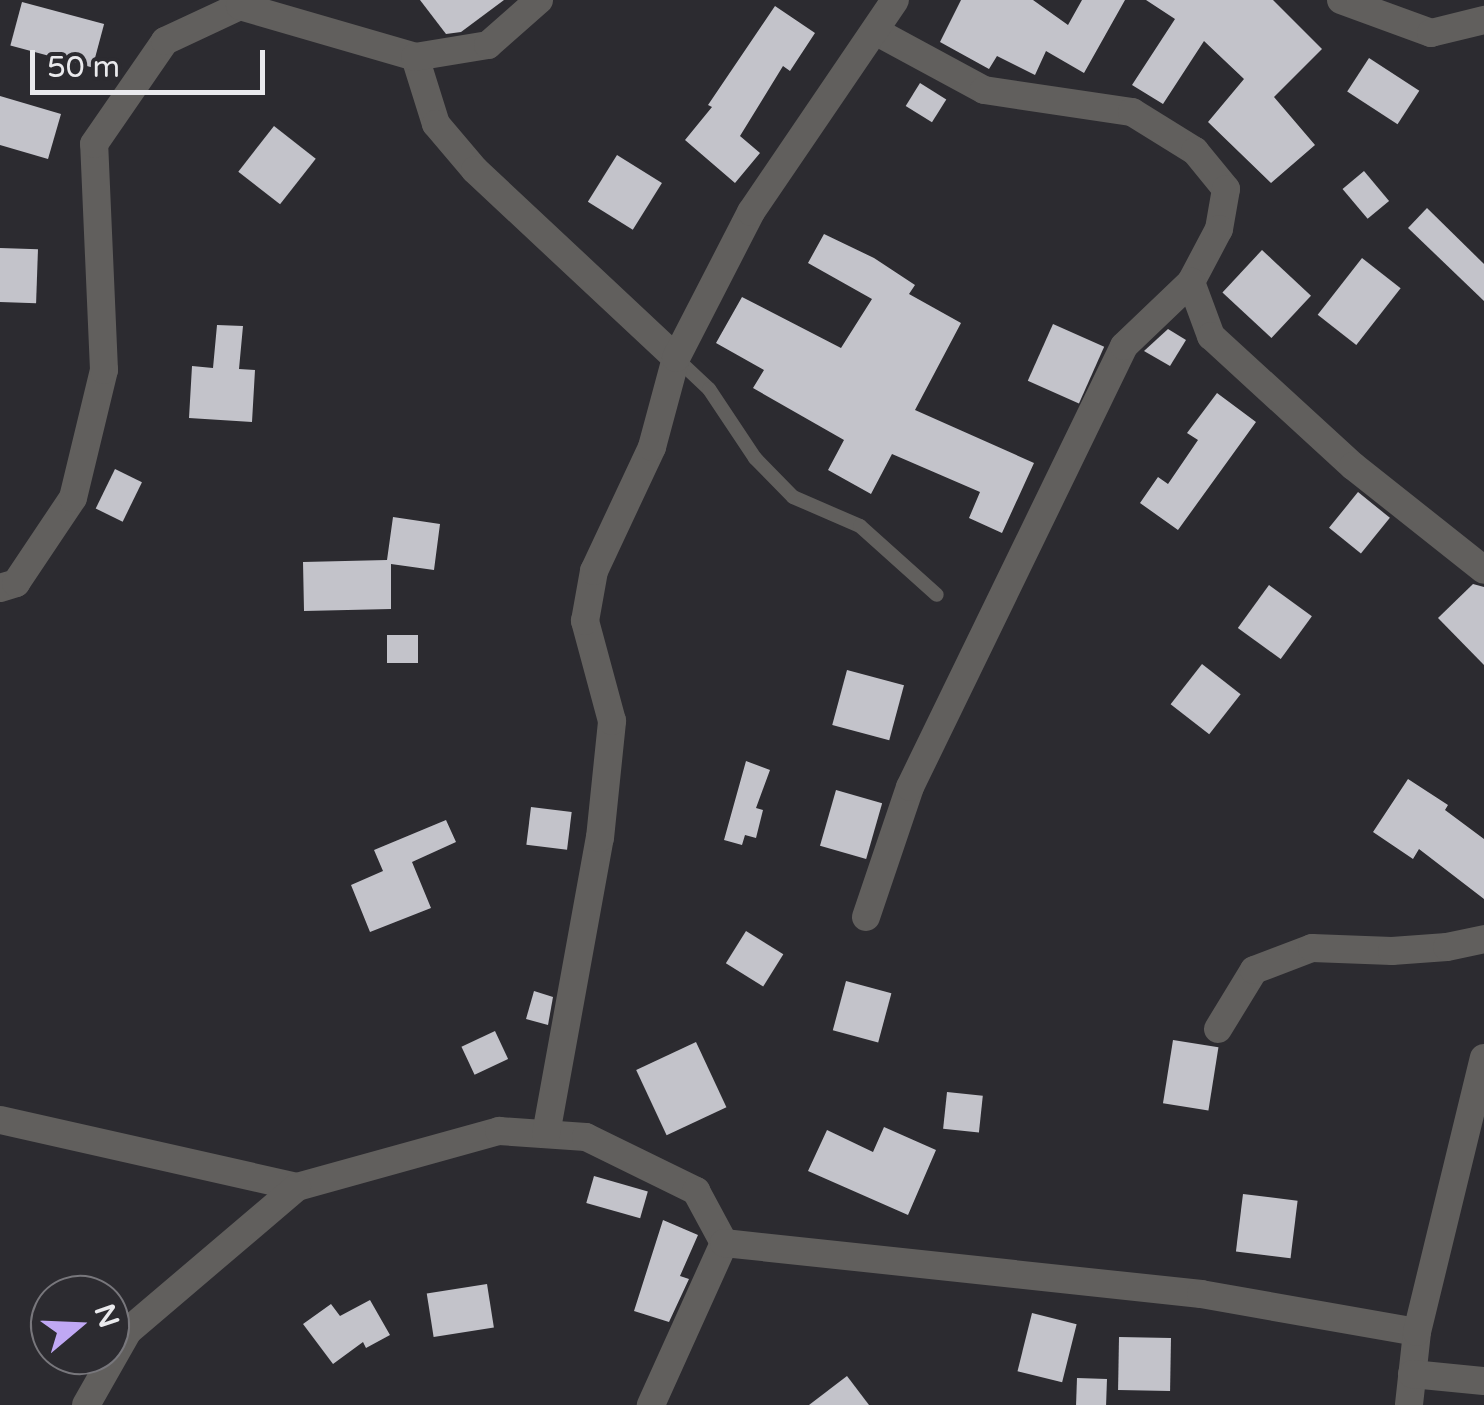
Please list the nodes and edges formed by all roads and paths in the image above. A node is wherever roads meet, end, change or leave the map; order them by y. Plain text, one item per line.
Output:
1 (538, 0) edge
2 (895, 0) edge
3 (1341, 0) edge
4 (239, 3) edge
5 (1484, 20) edge
6 (876, 31) junction
7 (414, 57) junction
8 (1190, 282) junction
9 (676, 358) junction
10 (1484, 570) edge
11 (0, 588) edge
12 (937, 596) dead end
13 (866, 917) dead end
14 (1484, 939) edge
15 (1218, 1029) dead end
16 (1484, 1058) edge
17 (0, 1120) edge
18 (546, 1134) junction
19 (297, 1187) junction
20 (724, 1243) junction
21 (1417, 1332) junction
22 (1412, 1374) junction
23 (1484, 1382) edge
24 (86, 1405) edge
25 (651, 1405) edge
26 (1408, 1405) edge

1 - 7 street
2 - 6 street
3 - 5 street
4 - 7 street
4 - 11 street
6 - 8 street
6 - 9 street
7 - 9 street
8 - 10 street
8 - 13 street
9 - 12 lane
9 - 18 street
14 - 15 street
16 - 21 street
17 - 19 street
18 - 19 street
18 - 20 street
19 - 24 street
20 - 21 street
20 - 25 street
21 - 22 street
22 - 23 street
22 - 26 street

